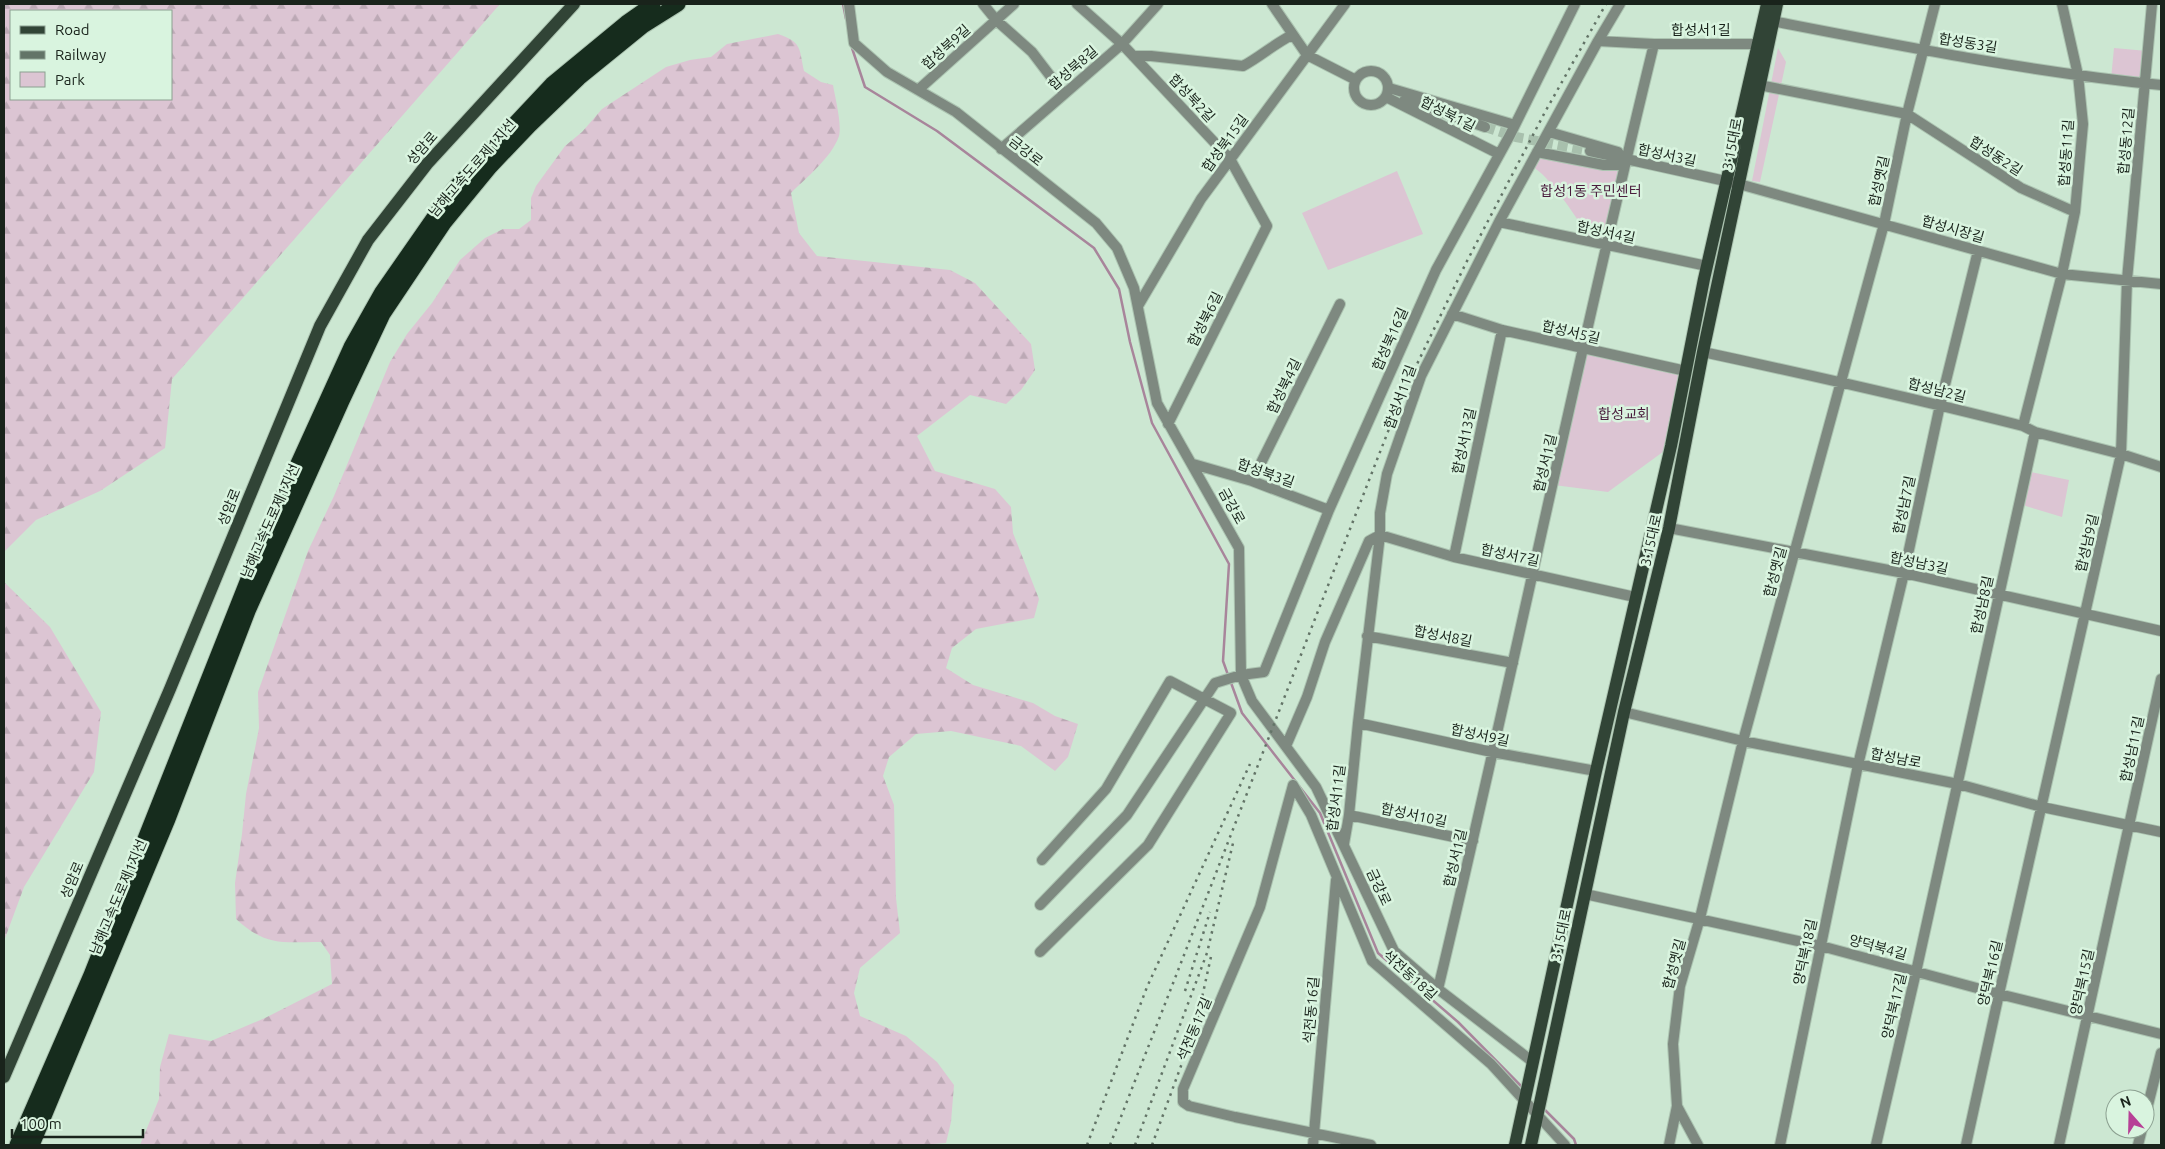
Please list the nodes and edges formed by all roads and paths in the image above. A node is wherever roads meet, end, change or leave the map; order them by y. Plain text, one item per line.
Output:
1 (574, 4) edge
2 (653, 4) edge
3 (678, 4) edge
4 (849, 4) edge
5 (983, 4) edge
6 (1014, 4) edge
7 (1077, 4) edge
8 (1158, 4) edge
9 (1272, 4) edge
10 (1345, 4) edge
11 (1575, 4) edge
12 (1620, 4) edge
13 (1767, 4) edge
14 (1777, 4) edge
15 (1934, 4) edge
16 (2062, 4) edge
17 (2152, 4) edge
18 (996, 20) junction
19 (1772, 21) junction
20 (1292, 35) junction
21 (1598, 41) junction
22 (1122, 44) junction
23 (1654, 44) junction
24 (1758, 44) junction
25 (1922, 50) junction
26 (1307, 54) junction
27 (1133, 56) junction
28 (2078, 75) junction
29 (1356, 80) junction
30 (2145, 83) junction
31 (1759, 85) junction
32 (2161, 85) edge
33 (918, 90) junction
34 (1387, 93) junction
35 (1064, 94) junction
36 (1906, 114) junction
37 (1515, 125) junction
38 (1485, 127) tunnel mouth
39 (1549, 132) junction
40 (1001, 149) junction
41 (1590, 151) tunnel mouth
42 (1537, 152) junction
43 (1499, 154) junction
44 (1230, 159) junction
45 (1624, 159) junction
46 (1726, 182) junction
47 (1740, 184) junction
48 (2075, 212) junction
49 (1499, 222) junction
50 (1884, 224) junction
51 (1267, 226) joint
52 (1607, 247) junction
53 (1978, 251) junction
54 (1707, 266) junction
55 (2062, 274) junction
56 (2127, 280) junction
57 (2161, 284) edge
58 (1340, 304) dead end
59 (1138, 306) junction
60 (1452, 314) junction
61 (1502, 330) junction
62 (1584, 349) junction
63 (1703, 352) junction
64 (1686, 371) junction
65 (1841, 381) junction
66 (1940, 405) junction
67 (1168, 424) junction
68 (2023, 426) junction
69 (2035, 432) junction
70 (2121, 454) junction
71 (1193, 464) junction
72 (2161, 468) edge
73 (1252, 481) junction
74 (1329, 510) junction
75 (1669, 528) junction
76 (1380, 535) junction
77 (1794, 553) junction
78 (1454, 557) junction
79 (1904, 573) junction
80 (1534, 574) junction
81 (1998, 595) junction
82 (1635, 597) junction
83 (2084, 614) junction
84 (2161, 631) edge
85 (1367, 636) junction
86 (1513, 663) junction
87 (1240, 675) junction
88 (2161, 679) edge
89 (1205, 700) junction
90 (1624, 712) junction
91 (1358, 723) junction
92 (1743, 741) junction
93 (1286, 746) junction
94 (1492, 752) junction
95 (1858, 765) junction
96 (1596, 771) junction
97 (1958, 784) junction
98 (1293, 785) joint
99 (2042, 807) junction
100 (1349, 815) junction
101 (2129, 824) junction
102 (2161, 832) edge
103 (1473, 841) junction
104 (1344, 844) junction
105 (1042, 860) dead end
106 (1337, 877) junction
107 (1585, 894) junction
108 (1040, 905) dead end
109 (1700, 918) junction
110 (1821, 946) junction
111 (1040, 952) dead end
112 (1916, 972) junction
113 (1438, 989) junction
114 (1999, 994) junction
115 (2089, 1016) junction
116 (2161, 1034) edge
117 (2161, 1053) edge
118 (1532, 1067) junction
119 (4, 1078) edge
120 (2152, 1089) edge
121 (1526, 1100) junction
122 (1677, 1106) junction
123 (1538, 1114) junction
124 (1314, 1134) junction
125 (17, 1145) edge
126 (32, 1145) edge
127 (1313, 1145) edge
128 (1371, 1145) edge
129 (1515, 1145) edge
130 (1531, 1145) edge
131 (1565, 1145) edge
132 (1669, 1145) edge
133 (1698, 1145) edge
134 (1780, 1145) edge
135 (1876, 1145) edge
136 (1966, 1145) edge
137 (2059, 1145) edge

1 - 119 main road, 성암로
2 - 125 highway, 남해고속도로제1지선
3 - 126 highway, 남해고속도로제1지선
4 - 33 street, 금강로
5 - 18 street
6 - 18 street, 합성북9길
7 - 22 street, 합성북2길
8 - 22 street, 합성북8길
9 - 20 street
10 - 26 street, 합성북15길
11 - 37 street, 합성북16길
12 - 21 street, 합성서11길
13 - 24 main road, 3·15대로
14 - 19 main road, 3·15대로
15 - 25 street, 합성옛길
16 - 28 street, 합성동11길
17 - 30 street, 합성동12길
18 - 33 street, 합성북9길
18 - 35 street
19 - 25 street, 합성동3길
19 - 31 main road, 3·15대로
20 - 26 street
20 - 27 street
21 - 23 street
21 - 39 street, 합성서11길
22 - 27 street, 합성북2길
22 - 35 street, 합성북8길
23 - 24 street, 합성서1길
23 - 45 street, 합성서1길
24 - 46 main road, 3·15대로
25 - 28 street, 합성동3길
25 - 36 street, 합성옛길
26 - 29 street
26 - 44 street, 합성북15길
27 - 44 street, 합성북2길
28 - 30 street, 합성동3길
28 - 48 street, 합성동11길
29 - 34 street
29 - 34 street
30 - 32 street, 합성동3길
30 - 56 street, 합성동12길
31 - 36 street
31 - 47 main road, 3·15대로
33 - 40 street, 금강로
34 - 37 street
34 - 38 street
34 - 43 street, 합성북1길
35 - 40 street, 합성북8길
36 - 48 street, 합성동2길
36 - 50 street, 합성옛길
37 - 43 street, 합성북16길
39 - 42 street, 합성서11길
39 - 45 street
40 - 59 street, 금강로
41 - 45 street, 합성서3길
42 - 45 street
42 - 49 street, 합성서11길
43 - 74 street, 합성북16길
44 - 51 street, 합성북2길
44 - 59 street, 합성북15길
45 - 46 street, 합성서3길
45 - 52 street, 합성서1길
46 - 47 street, 합성서3길
46 - 54 main road, 3·15대로
47 - 50 street, 합성시장길
47 - 63 main road, 3·15대로
48 - 55 street, 합성동11길
49 - 52 street, 합성서4길
49 - 60 street, 합성서11길
50 - 53 street, 합성시장길
50 - 65 street, 합성옛길
51 - 67 street, 합성북6길
52 - 54 street, 합성서4길
52 - 62 street, 합성서1길
53 - 55 street, 합성시장길
53 - 66 street, 합성남7길
54 - 64 main road, 3·15대로
55 - 56 street, 합성시장길
55 - 68 street
56 - 57 street, 합성시장길
56 - 70 street, 합성남9길
58 - 73 street, 합성북4길
59 - 67 street, 금강로
60 - 61 street, 합성서5길
60 - 76 street, 합성서11길
61 - 62 street, 합성서5길
61 - 78 street, 합성서13길
62 - 64 street, 합성서5길
62 - 80 street, 합성서1길
63 - 65 street, 합성남2길
63 - 75 main road, 3·15대로
64 - 82 main road, 3·15대로
65 - 66 street, 합성남2길
65 - 77 street, 합성옛길
66 - 68 street, 합성남2길
66 - 79 street, 합성남7길
67 - 71 street, 금강로
68 - 69 street, 합성남2길
69 - 70 street, 합성남2길
69 - 81 street, 합성남8길
70 - 72 street, 합성남2길
70 - 83 street, 합성남9길
71 - 73 street, 합성북3길
71 - 87 street, 금강로
73 - 74 street, 합성북3길
74 - 87 street, 합성북16길
75 - 77 street, 합성남3길
75 - 90 main road, 3·15대로
76 - 78 street, 합성서7길
76 - 85 street, 합성서11길
76 - 93 street
77 - 79 street, 합성남3길
77 - 92 street, 합성옛길
78 - 80 street, 합성서7길
79 - 81 street, 합성남3길
79 - 95 street, 합성남7길
80 - 82 street, 합성서7길
80 - 86 street, 합성서1길
81 - 83 street, 합성남3길
81 - 97 street, 합성남8길
82 - 96 main road, 3·15대로
83 - 84 street, 합성남3길
83 - 99 street, 합성남9길
85 - 86 street, 합성서8길
85 - 91 street, 합성서11길
86 - 94 street, 합성서1길
87 - 89 street
87 - 93 street, 금강로
88 - 101 street, 합성남11길
89 - 105 street
89 - 108 street
89 - 111 street
90 - 92 street, 합성남로
90 - 107 main road, 3·15대로
91 - 94 street, 합성서9길
91 - 100 street, 합성서11길
92 - 95 street, 합성남로
92 - 109 street, 합성옛길
93 - 104 street, 금강로
94 - 96 street, 합성서9길
94 - 103 street, 합성서1길
95 - 97 street, 합성남로
95 - 110 street, 양덕북18길
96 - 118 main road, 3·15대로
97 - 99 street, 합성남로
97 - 112 street, 양덕북17길
98 - 106 street, 석전동18길
98 - 124 street, 석전동17길
99 - 101 street, 합성남로
99 - 114 street, 양덕북16길
100 - 103 street, 합성서10길
100 - 104 street, 합성서11길
101 - 102 street, 합성남로
101 - 115 street, 양덕북15길
103 - 113 street, 합성서1길
104 - 113 street, 금강로
106 - 121 street, 석전동18길
106 - 124 street, 석전동16길
107 - 109 street, 양덕북4길
107 - 123 main road, 3·15대로
109 - 110 street, 양덕북4길
109 - 122 street, 합성옛길
110 - 112 street, 양덕북4길
110 - 134 street, 양덕북18길
112 - 114 street, 양덕북4길
112 - 135 street, 양덕북17길
113 - 118 street, 금강로
114 - 115 street, 양덕북4길
114 - 136 street, 양덕북16길
115 - 116 street, 양덕북4길
115 - 137 street, 양덕북15길
117 - 120 street
118 - 121 main road, 3·15대로
121 - 123 street, 석전동18길
121 - 129 main road
122 - 132 street
122 - 133 street, 합성옛길
123 - 130 main road
123 - 131 street, 석전동18길
124 - 127 street, 석전동16길
124 - 128 street, 석전동17길

